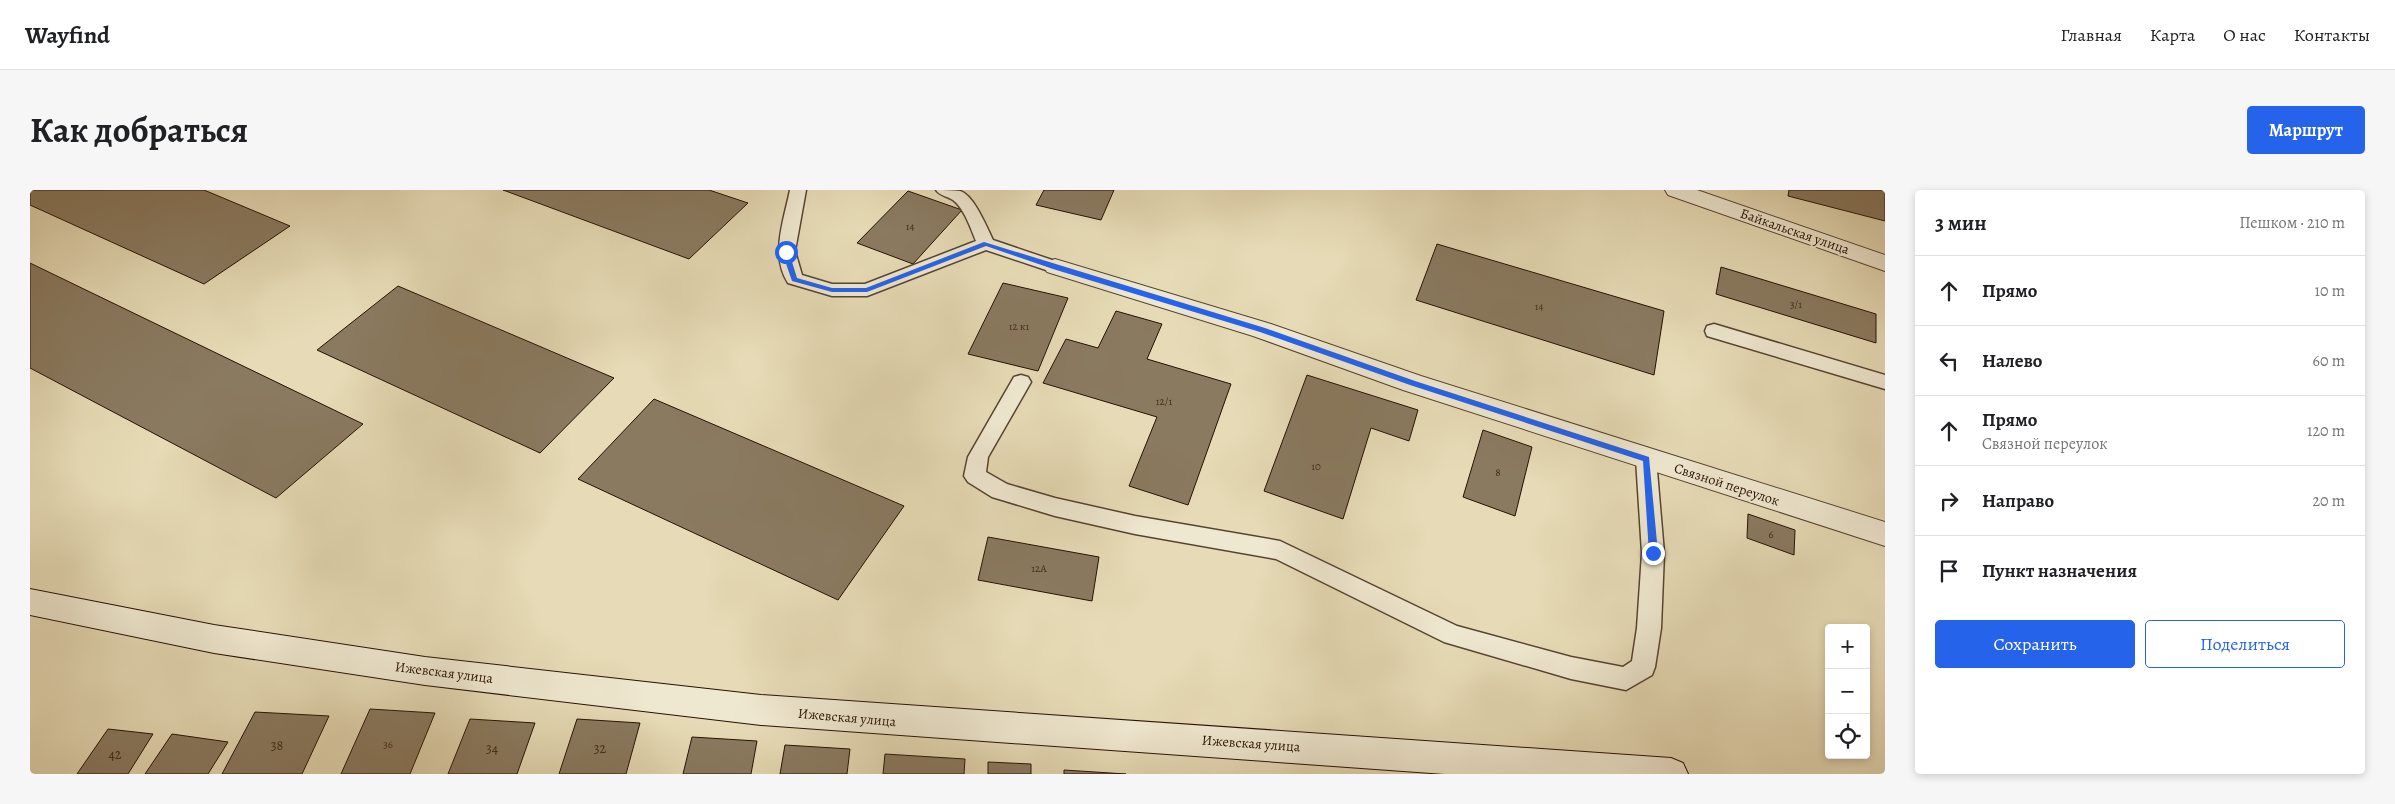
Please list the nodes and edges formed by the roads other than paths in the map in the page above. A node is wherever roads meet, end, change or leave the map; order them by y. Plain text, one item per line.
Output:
1 (798, 190) edge
2 (944, 190) edge
3 (1676, 190) edge
4 (986, 244) junction
5 (1885, 263) edge
6 (1055, 267) joint
7 (1714, 331) dead end
8 (1021, 382) dead end
9 (1885, 382) edge
10 (1646, 459) junction
11 (1885, 534) edge
12 (30, 602) edge
13 (1670, 774) edge

1 - 4 lane
2 - 4 lane
3 - 5 street, Байкальская улица
4 - 6 lane
6 - 10 street, Связной переулок
7 - 9 lane
8 - 10 lane
10 - 11 street, Связной переулок
12 - 13 street, Ижевская улица

